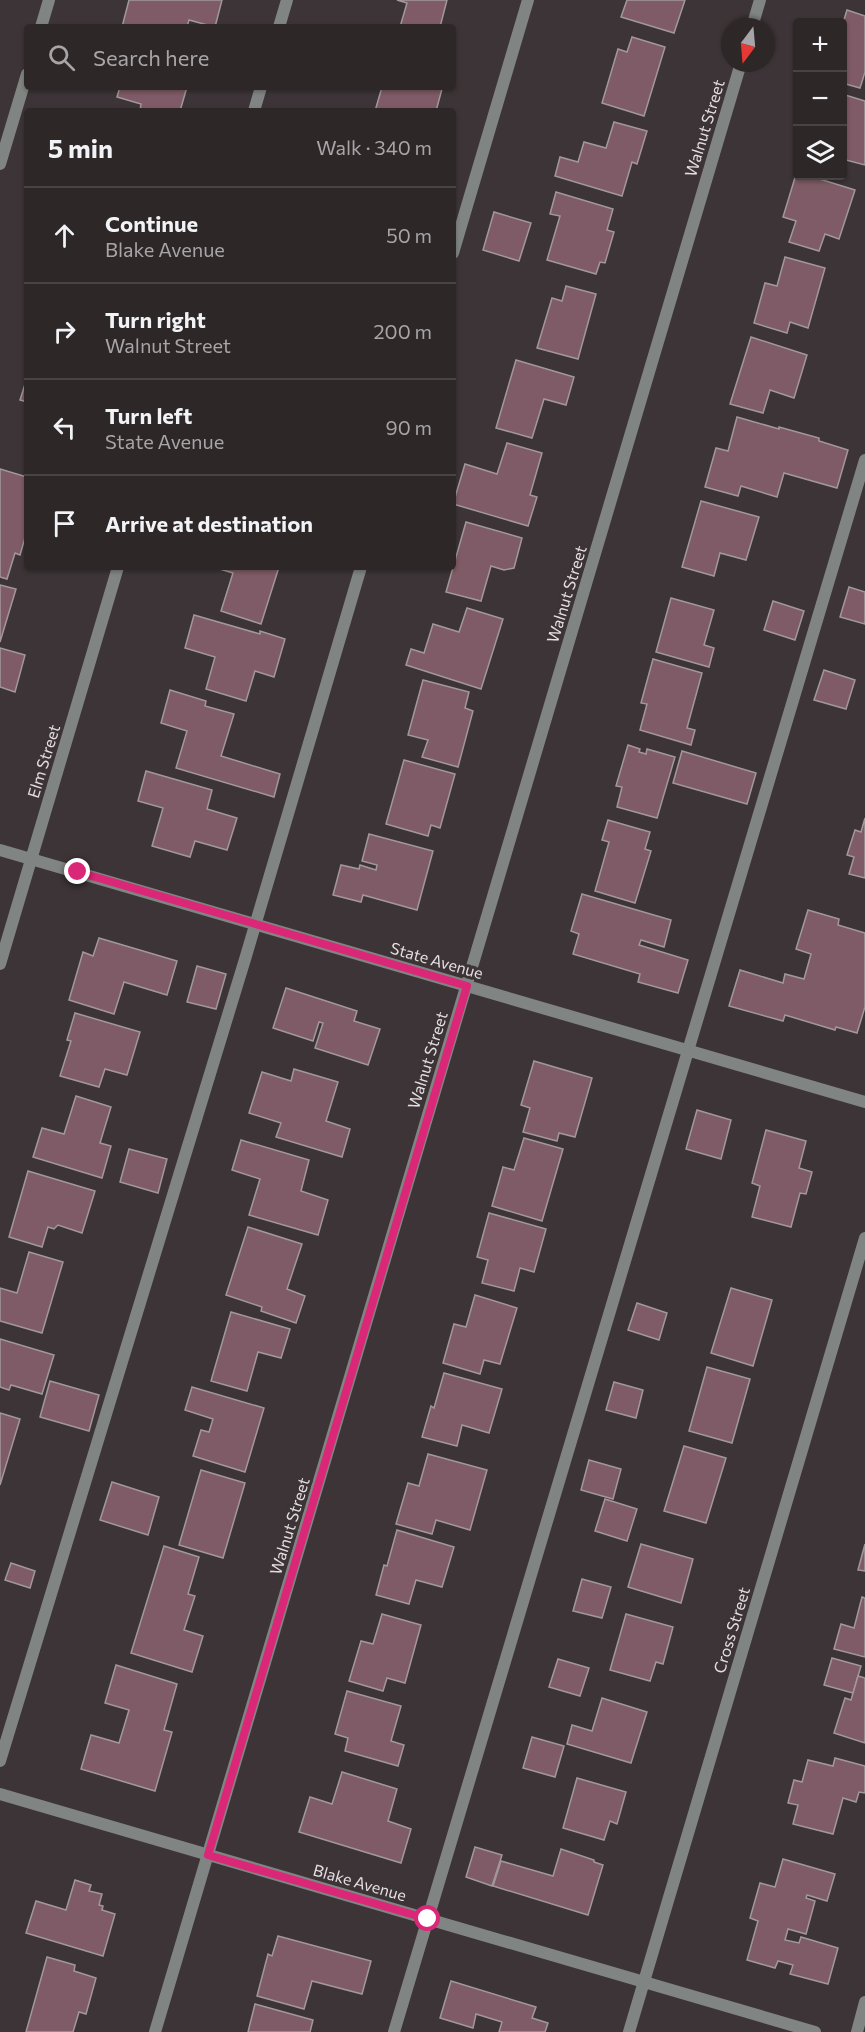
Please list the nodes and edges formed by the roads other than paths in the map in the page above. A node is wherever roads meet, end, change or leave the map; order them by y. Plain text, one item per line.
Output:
1 (49, 0) edge
2 (287, 0) edge
3 (528, 0) edge
4 (760, 0) edge
5 (755, 18) edge
6 (42, 24) edge
7 (280, 24) edge
8 (738, 72) edge
9 (24, 84) edge
10 (260, 90) edge
11 (255, 108) edge
12 (0, 164) edge
13 (456, 243) edge
14 (865, 460) edge
15 (117, 570) edge
16 (360, 570) edge
17 (0, 850) edge
18 (31, 859) junction
19 (255, 924) junction
20 (0, 964) edge
21 (467, 986) junction
22 (687, 1050) junction
23 (865, 1102) edge
24 (865, 1238) edge
25 (0, 1761) edge
26 (0, 1794) edge
27 (208, 1855) junction
28 (428, 1919) junction
29 (644, 1982) junction
30 (865, 2002) edge
31 (156, 2032) edge
32 (394, 2032) edge
33 (629, 2032) edge
34 (815, 2032) edge
35 (856, 2032) edge

1 - 6 street
2 - 7 street
3 - 13 street
4 - 5 street
8 - 21 street, Walnut Street
9 - 12 street
10 - 11 street
14 - 22 street
15 - 18 street, Elm Street
16 - 19 street
17 - 18 street, State Avenue
18 - 19 street, State Avenue
18 - 20 street, Elm Street
19 - 21 street, State Avenue
19 - 25 street
21 - 22 street, State Avenue
21 - 27 street, Walnut Street
22 - 23 street, State Avenue
22 - 28 street
24 - 29 street, Cross Street
26 - 27 street, Blake Avenue
27 - 28 street, Blake Avenue
27 - 31 street, Walnut Street
28 - 29 street, Blake Avenue
28 - 32 street
29 - 33 street, Cross Street
29 - 34 street, Blake Avenue
30 - 35 street

